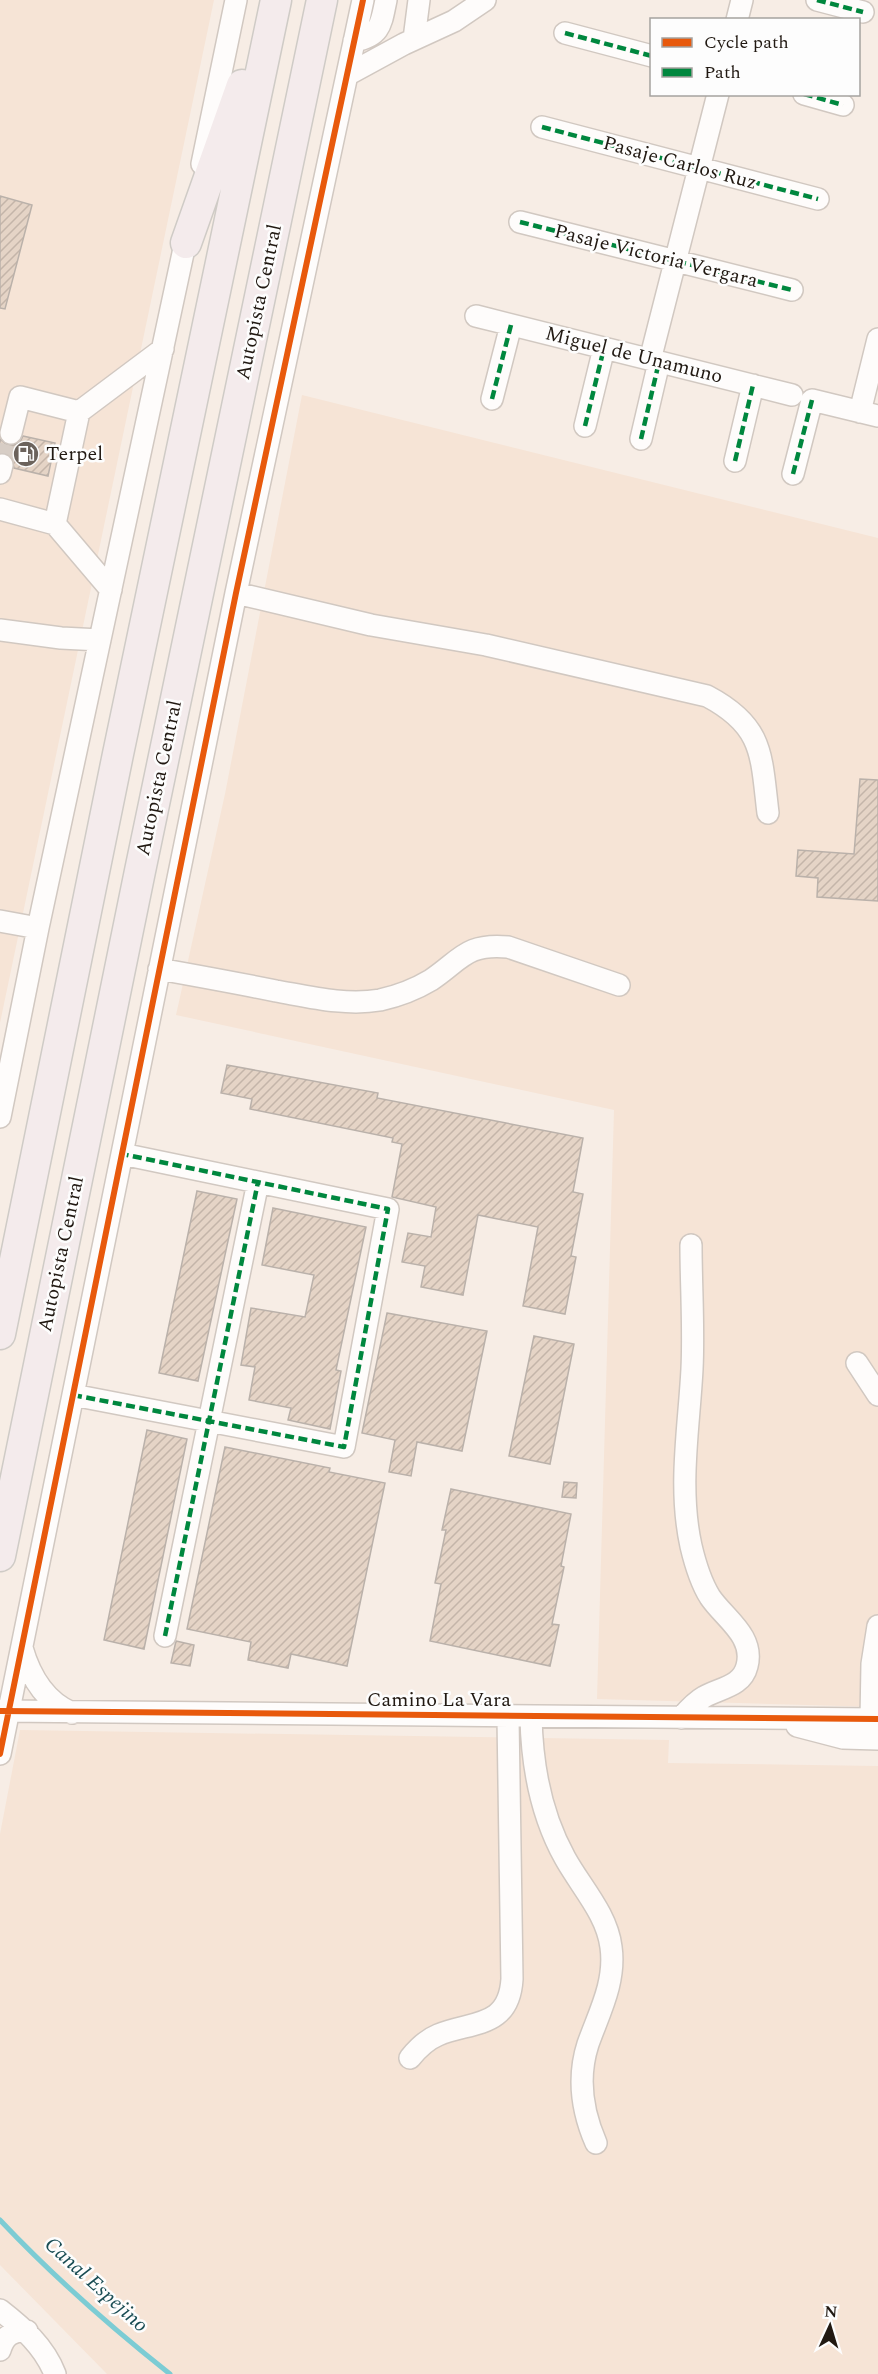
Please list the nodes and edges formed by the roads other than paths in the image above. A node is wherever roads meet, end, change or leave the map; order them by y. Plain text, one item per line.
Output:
1 (236, 0) edge
2 (322, 0) edge
3 (363, 0) edge
4 (386, 0) edge
5 (419, 0) edge
6 (485, 0) edge
7 (742, 0) edge
8 (817, 0) edge
9 (275, 5) edge
10 (863, 12) dead end
11 (738, 18) edge
12 (565, 33) dead end
13 (414, 39) junction
14 (354, 41) junction
15 (650, 56) edge
16 (347, 75) junction
17 (717, 96) edge
18 (811, 96) edge
19 (843, 105) dead end
20 (542, 127) dead end
21 (699, 168) junction
22 (818, 199) dead end
23 (520, 222) dead end
24 (186, 243) junction
25 (676, 261) junction
26 (792, 290) dead end
27 (476, 316) dead end
28 (511, 325) junction
29 (878, 339) edge
30 (604, 348) junction
31 (163, 350) junction
32 (655, 361) junction
33 (753, 385) junction
34 (792, 395) dead end
35 (492, 399) dead end
36 (79, 412) junction
37 (869, 414) edge
38 (585, 426) dead end
39 (11, 433) tunnel mouth
40 (641, 439) dead end
41 (735, 461) dead end
42 (794, 474) dead end
43 (0, 509) edge
44 (55, 524) junction
45 (111, 590) junction
46 (236, 593) junction
47 (0, 630) edge
48 (100, 640) junction
49 (768, 813) dead end
50 (0, 921) edge
51 (38, 928) junction
52 (159, 969) junction
53 (619, 985) dead end
54 (0, 1117) edge
55 (122, 1154) junction
56 (258, 1182) junction
57 (691, 1245) dead end
58 (0, 1334) edge
59 (857, 1363) dead end
60 (73, 1395) junction
61 (878, 1395) edge
62 (208, 1421) junction
63 (0, 1556) edge
64 (878, 1626) edge
65 (165, 1636) dead end
66 (22, 1646) junction
67 (4, 1711) edge
68 (73, 1713) junction
69 (508, 1717) junction
70 (531, 1717) junction
71 (681, 1718) junction
72 (876, 1726) edge
73 (0, 1754) edge
74 (410, 2058) dead end
75 (596, 2143) dead end
76 (0, 2310) edge
77 (27, 2331) junction
78 (0, 2350) edge
79 (55, 2374) edge

1 - 24 street
2 - 63 highway, Autopista Central
3 - 14 street
4 - 14 street
5 - 13 street
6 - 13 street
7 - 11 street
8 - 10 street
9 - 24 highway
9 - 58 highway
12 - 15 street
13 - 16 street
14 - 16 street
16 - 46 street
17 - 21 street
18 - 19 street
20 - 21 street, Pasaje Carlos Ruz
21 - 22 street, Pasaje Carlos Ruz
21 - 25 street
23 - 25 street, Pasaje Victoria Vergara
24 - 31 street
25 - 26 street, Pasaje Victoria Vergara
25 - 32 street
27 - 28 street, Miguel de Unamuno
28 - 30 street, Miguel de Unamuno
28 - 35 street
29 - 37 street
30 - 32 street, Miguel de Unamuno
30 - 38 street
31 - 36 street
31 - 45 street
32 - 33 street, Miguel de Unamuno
32 - 40 street
33 - 34 street, Miguel de Unamuno
33 - 41 street
36 - 39 street
36 - 44 street
37 - 42 street
43 - 44 street
44 - 45 street
45 - 48 street
46 - 49 street
46 - 52 street
47 - 48 street
48 - 51 street
50 - 51 street
51 - 54 street
52 - 53 street
52 - 55 street
55 - 56 street
55 - 60 street
56 - 62 street
56 - 62 street
57 - 71 street
59 - 61 street
60 - 62 street
60 - 66 street
62 - 65 street
64 - 72 street
66 - 67 street
66 - 68 street
67 - 68 street, Camino La Vara
67 - 73 street
68 - 69 street, Camino La Vara
69 - 70 street, Camino La Vara
69 - 74 street
70 - 71 street, Camino La Vara
70 - 75 street
71 - 72 street, Camino La Vara
76 - 77 street
77 - 78 street
77 - 79 street

